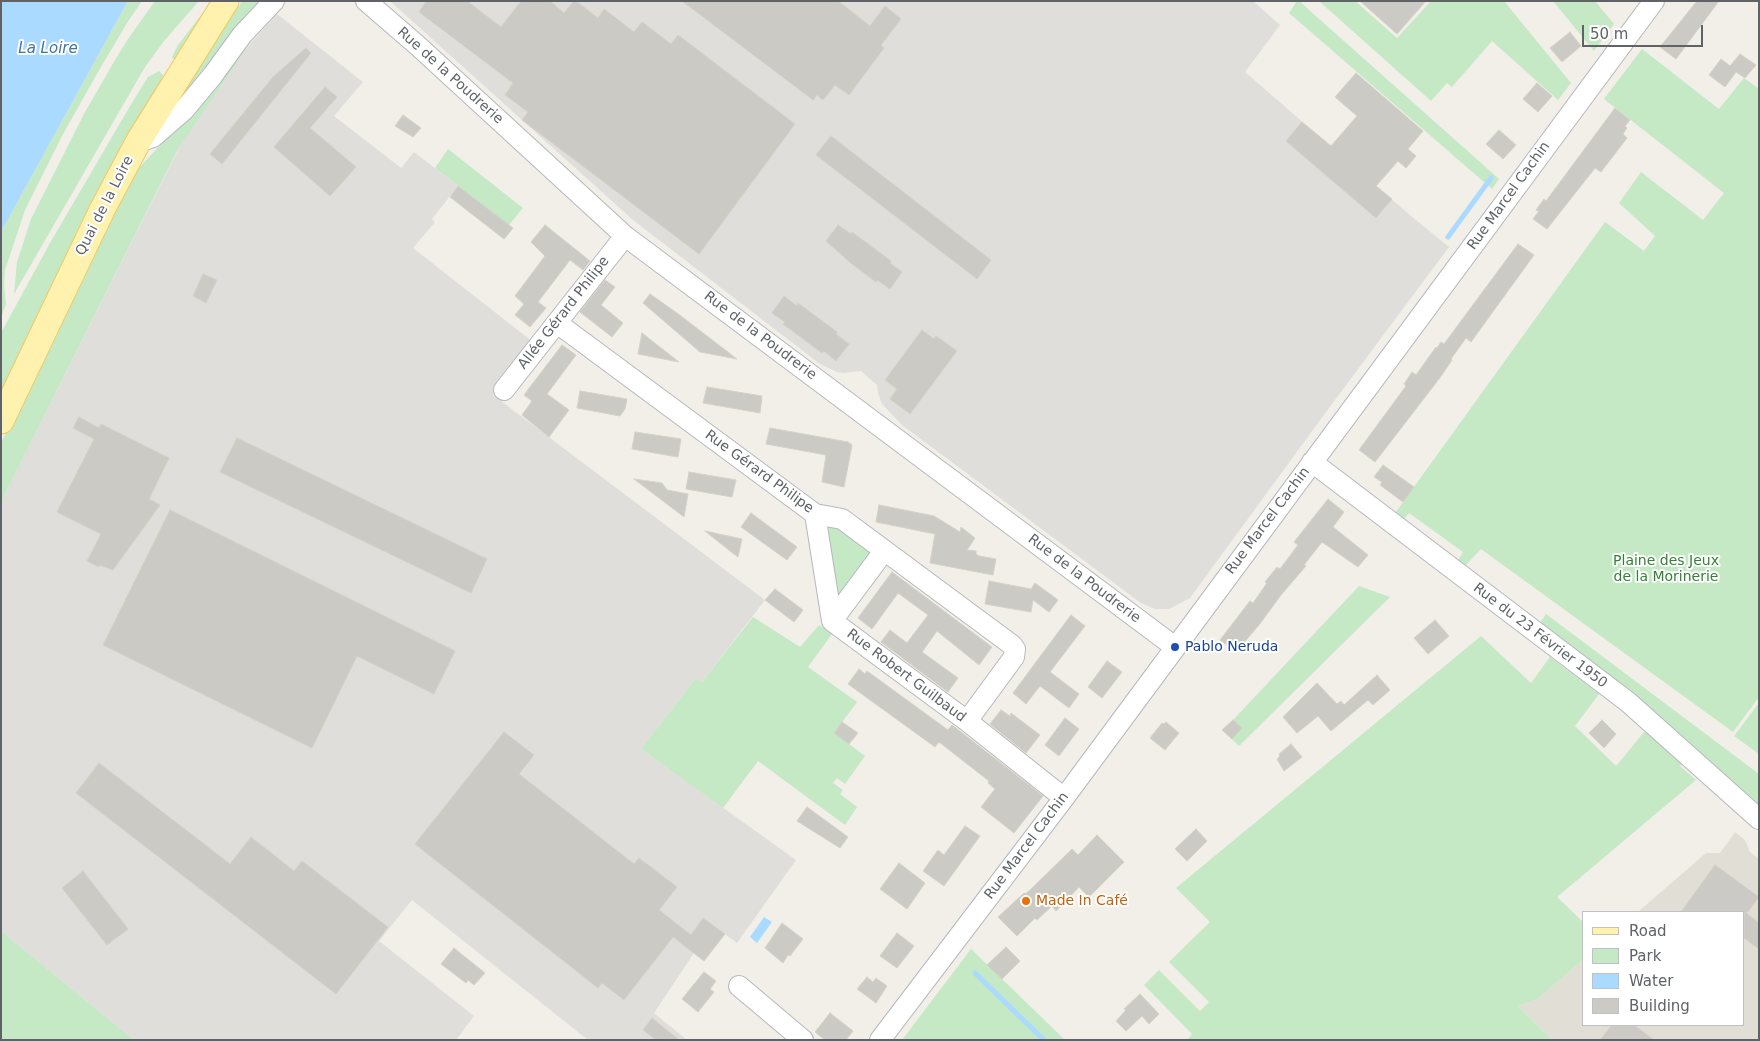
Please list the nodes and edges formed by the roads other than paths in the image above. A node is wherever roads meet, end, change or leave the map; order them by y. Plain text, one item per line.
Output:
1 (226, 1) edge
2 (274, 1) edge
3 (366, 1) edge
4 (1654, 1) edge
5 (138, 142) junction
6 (625, 236) junction
7 (557, 323) junction
8 (504, 390) dead end
9 (1, 421) edge
10 (1312, 462) junction
11 (815, 514) junction
12 (884, 551) junction
13 (832, 621) junction
14 (1175, 647) junction
15 (967, 721) junction
16 (1064, 798) junction
17 (1759, 820) edge
18 (738, 986) dead end
19 (803, 1040) edge
20 (880, 1040) edge

1 - 5 main road, Quai de la Loire
2 - 5 street
3 - 6 street, Rue de la Poudrerie
4 - 10 street, Rue Marcel Cachin
5 - 9 main road, Quai de la Loire
6 - 7 street, Allée Gérard Philipe
6 - 14 street, Rue de la Poudrerie
7 - 8 street, Allée Gérard Philipe
7 - 11 street, Rue Gérard Philipe
10 - 14 street, Rue Marcel Cachin
10 - 17 street, Rue du 23 Février 1950
11 - 12 street, Rue Gérard Philipe
11 - 13 street, Rue Robert Guilbaud
12 - 13 street
12 - 15 street, Rue Gérard Philipe
13 - 15 street, Rue Robert Guilbaud
14 - 16 street, Rue Marcel Cachin
15 - 16 street, Rue Robert Guilbaud
16 - 20 street, Rue Marcel Cachin
18 - 19 street

